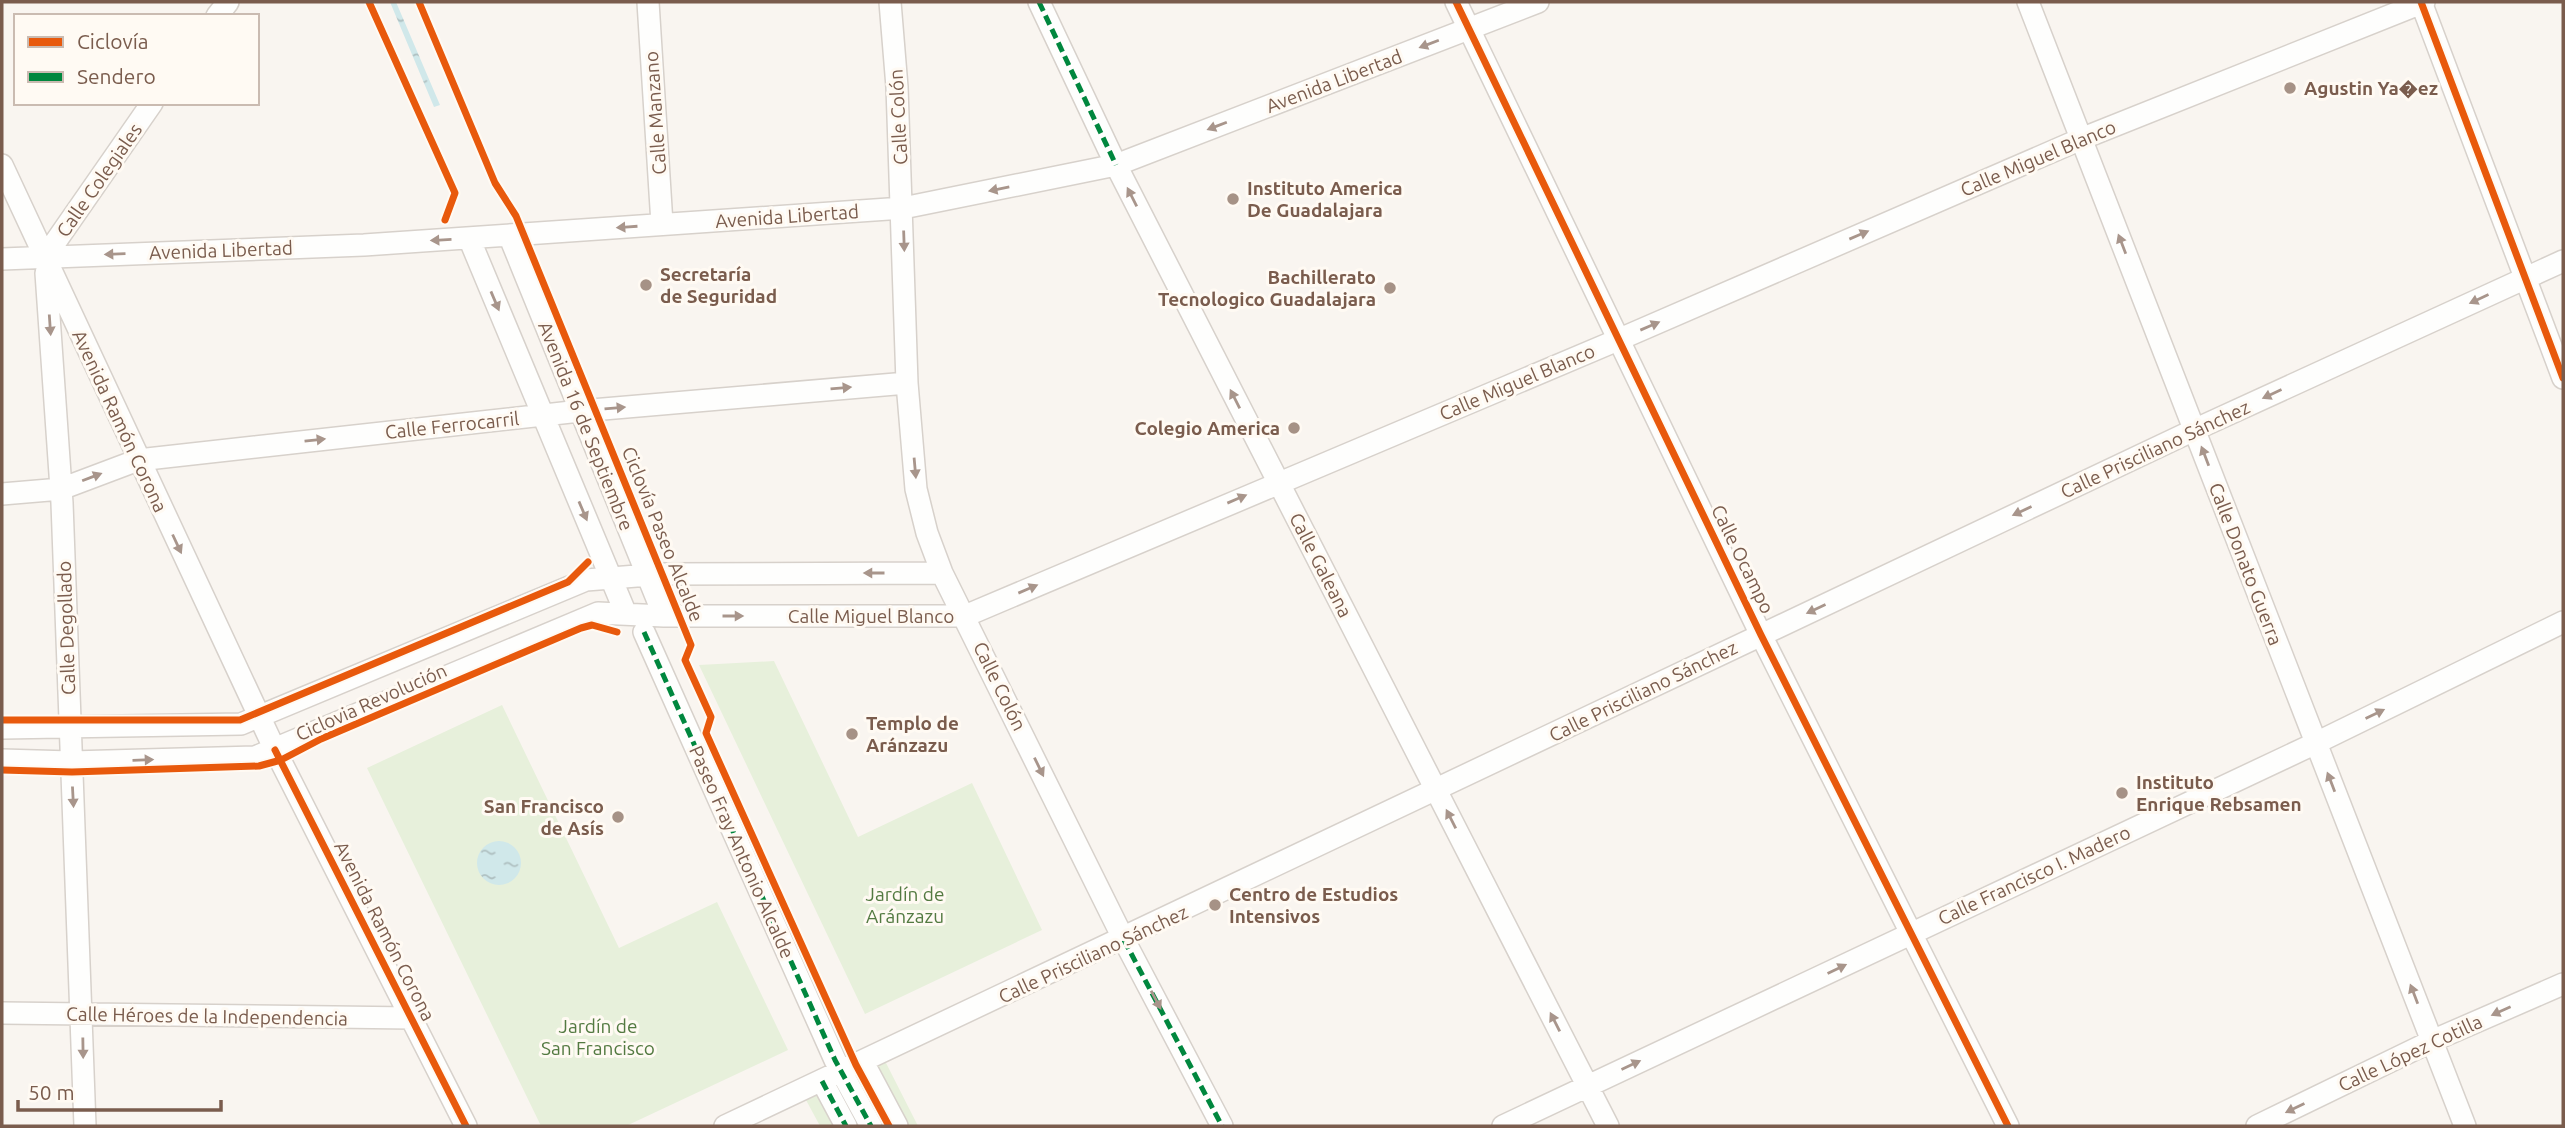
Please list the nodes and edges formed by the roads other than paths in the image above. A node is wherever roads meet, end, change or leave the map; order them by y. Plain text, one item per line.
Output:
1 (648, 2) edge
2 (890, 2) edge
3 (1039, 2) edge
4 (1456, 2) edge
5 (1538, 2) edge
6 (2028, 2) edge
7 (2422, 2) edge
8 (1469, 28) junction
9 (151, 105) edge
10 (2081, 139) junction
11 (2, 165) edge
12 (1116, 165) junction
13 (903, 208) junction
14 (662, 224) junction
15 (509, 235) junction
16 (469, 238) junction
17 (45, 257) junction
18 (2, 260) edge
19 (2563, 261) edge
20 (2525, 278) junction
21 (1619, 339) junction
22 (2563, 378) edge
23 (907, 383) junction
24 (580, 411) junction
25 (543, 415) junction
26 (2194, 430) junction
27 (138, 460) junction
28 (1278, 482) junction
29 (61, 489) junction
30 (2, 494) edge
31 (942, 573) junction
32 (648, 575) junction
33 (611, 578) junction
34 (626, 614) junction
35 (664, 616) junction
36 (965, 616) junction
37 (2563, 622) edge
38 (644, 632) dead end
39 (1761, 635) junction
40 (260, 717) junction
41 (2, 728) edge
42 (70, 729) junction
43 (2316, 743) junction
44 (275, 750) junction
45 (2, 760) edge
46 (71, 762) junction
47 (1436, 790) junction
48 (1910, 933) junction
49 (1124, 940) junction
50 (2563, 984) edge
51 (2, 1013) edge
52 (83, 1014) junction
53 (412, 1018) junction
54 (2432, 1041) junction
55 (863, 1062) junction
56 (842, 1072) junction
57 (822, 1081) junction
58 (1587, 1086) junction
59 (85, 1126) edge
60 (466, 1126) edge
61 (725, 1126) edge
62 (846, 1126) edge
63 (871, 1126) edge
64 (897, 1126) edge
65 (1222, 1126) edge
66 (1503, 1126) edge
67 (1608, 1126) edge
68 (2008, 1126) edge
69 (2257, 1126) edge
70 (2465, 1126) edge

1 - 14 street, Calle Manzano
2 - 13 street, Calle Colón
3 - 12 street, Calle Galeana
4 - 8 street, Calle Ocampo
5 - 8 street, Avenida Libertad
6 - 10 street, Calle Donato Guerra
7 - 10 street, Calle Miguel Blanco
7 - 20 street
8 -> 12 street, Avenida Libertad
8 - 21 street, Calle Ocampo
9 - 17 street, Calle Colegiales
21 -> 10 street, Calle Miguel Blanco
26 -> 10 street, Calle Donato Guerra
11 - 17 street, Avenida Ramón Corona
12 -> 13 street, Avenida Libertad
28 -> 12 street, Calle Galeana
13 - 14 street, Avenida Libertad
13 -> 23 street, Calle Colón
14 -> 15 street, Avenida Libertad
15 - 16 street, Avenida Libertad
15 - 24 street, Avenida 16 de Septiembre
16 -> 17 street, Avenida Libertad
16 -> 25 street, Avenida 16 de Septiembre
17 - 18 street, Avenida Libertad
17 - 27 street, Avenida Ramón Corona
17 -> 29 street, Calle Degollado
19 - 20 street, Calle Prisciliano Sánchez
20 - 22 street
20 -> 26 street, Calle Prisciliano Sánchez
21 - 28 street, Calle Miguel Blanco
21 - 39 street, Calle Ocampo
24 -> 23 street, Calle Ferrocarril
23 -> 31 street, Calle Colón
24 - 25 street, Calle Ferrocarril
24 - 32 street, Avenida 16 de Septiembre
27 -> 25 street, Calle Ferrocarril
25 -> 33 street, Avenida 16 de Septiembre
26 -> 39 street, Calle Prisciliano Sánchez
43 -> 26 street, Calle Donato Guerra
29 -> 27 street, Calle Ferrocarril
27 -> 40 street, Avenida Ramón Corona
36 -> 28 street, Calle Miguel Blanco
28 - 47 street, Calle Galeana
29 - 30 street, Calle Ferrocarril
29 - 42 street, Calle Degollado
31 -> 32 street
31 - 36 street, Calle Colón
32 - 33 street
32 - 35 street, Avenida 16 de Septiembre
33 - 34 street, Avenida 16 de Septiembre
33 - 40 street
34 - 35 street, Calle Miguel Blanco
34 - 44 street, Calle Miguel Blanco
35 -> 36 street, Calle Miguel Blanco
36 -> 49 street, Calle Colón
43 -> 37 street, Calle Francisco I. Madero
38 - 56 street, Paseo Fray Antonio Alcalde
39 - 47 street, Calle Prisciliano Sánchez
39 - 48 street, Calle Ocampo
40 - 42 street
40 - 44 street, Avenida Ramón Corona
41 - 42 street
42 - 46 street, Calle Degollado
43 - 48 street, Calle Francisco I. Madero
54 -> 43 street, Calle Donato Guerra
46 -> 44 street, Calle Miguel Blanco
44 - 53 street, Avenida Ramón Corona
45 - 46 street, Calle Miguel Blanco
46 -> 52 street, Calle Degollado
47 - 49 street, Calle Prisciliano Sánchez
58 -> 47 street, Calle Galeana
58 -> 48 street, Calle Francisco I. Madero
48 - 68 street, Calle Ocampo
49 - 55 street, Calle Prisciliano Sánchez
49 -> 65 street, Calle Colón
50 -> 54 street, Calle López Cotilla
51 - 52 street, Calle Héroes de la Independencia
52 - 53 street, Calle Héroes de la Independencia
52 -> 59 street, Calle Degollado
53 - 60 street, Avenida Ramón Corona
54 -> 69 street, Calle López Cotilla
54 - 70 street, Calle Donato Guerra
55 - 56 street, Calle Prisciliano Sánchez
55 - 64 street
56 - 57 street, Calle Prisciliano Sánchez
56 - 63 street
57 - 61 street, Calle Prisciliano Sánchez
57 - 62 street
58 - 66 street, Calle Francisco I. Madero
58 - 67 street, Calle Galeana

